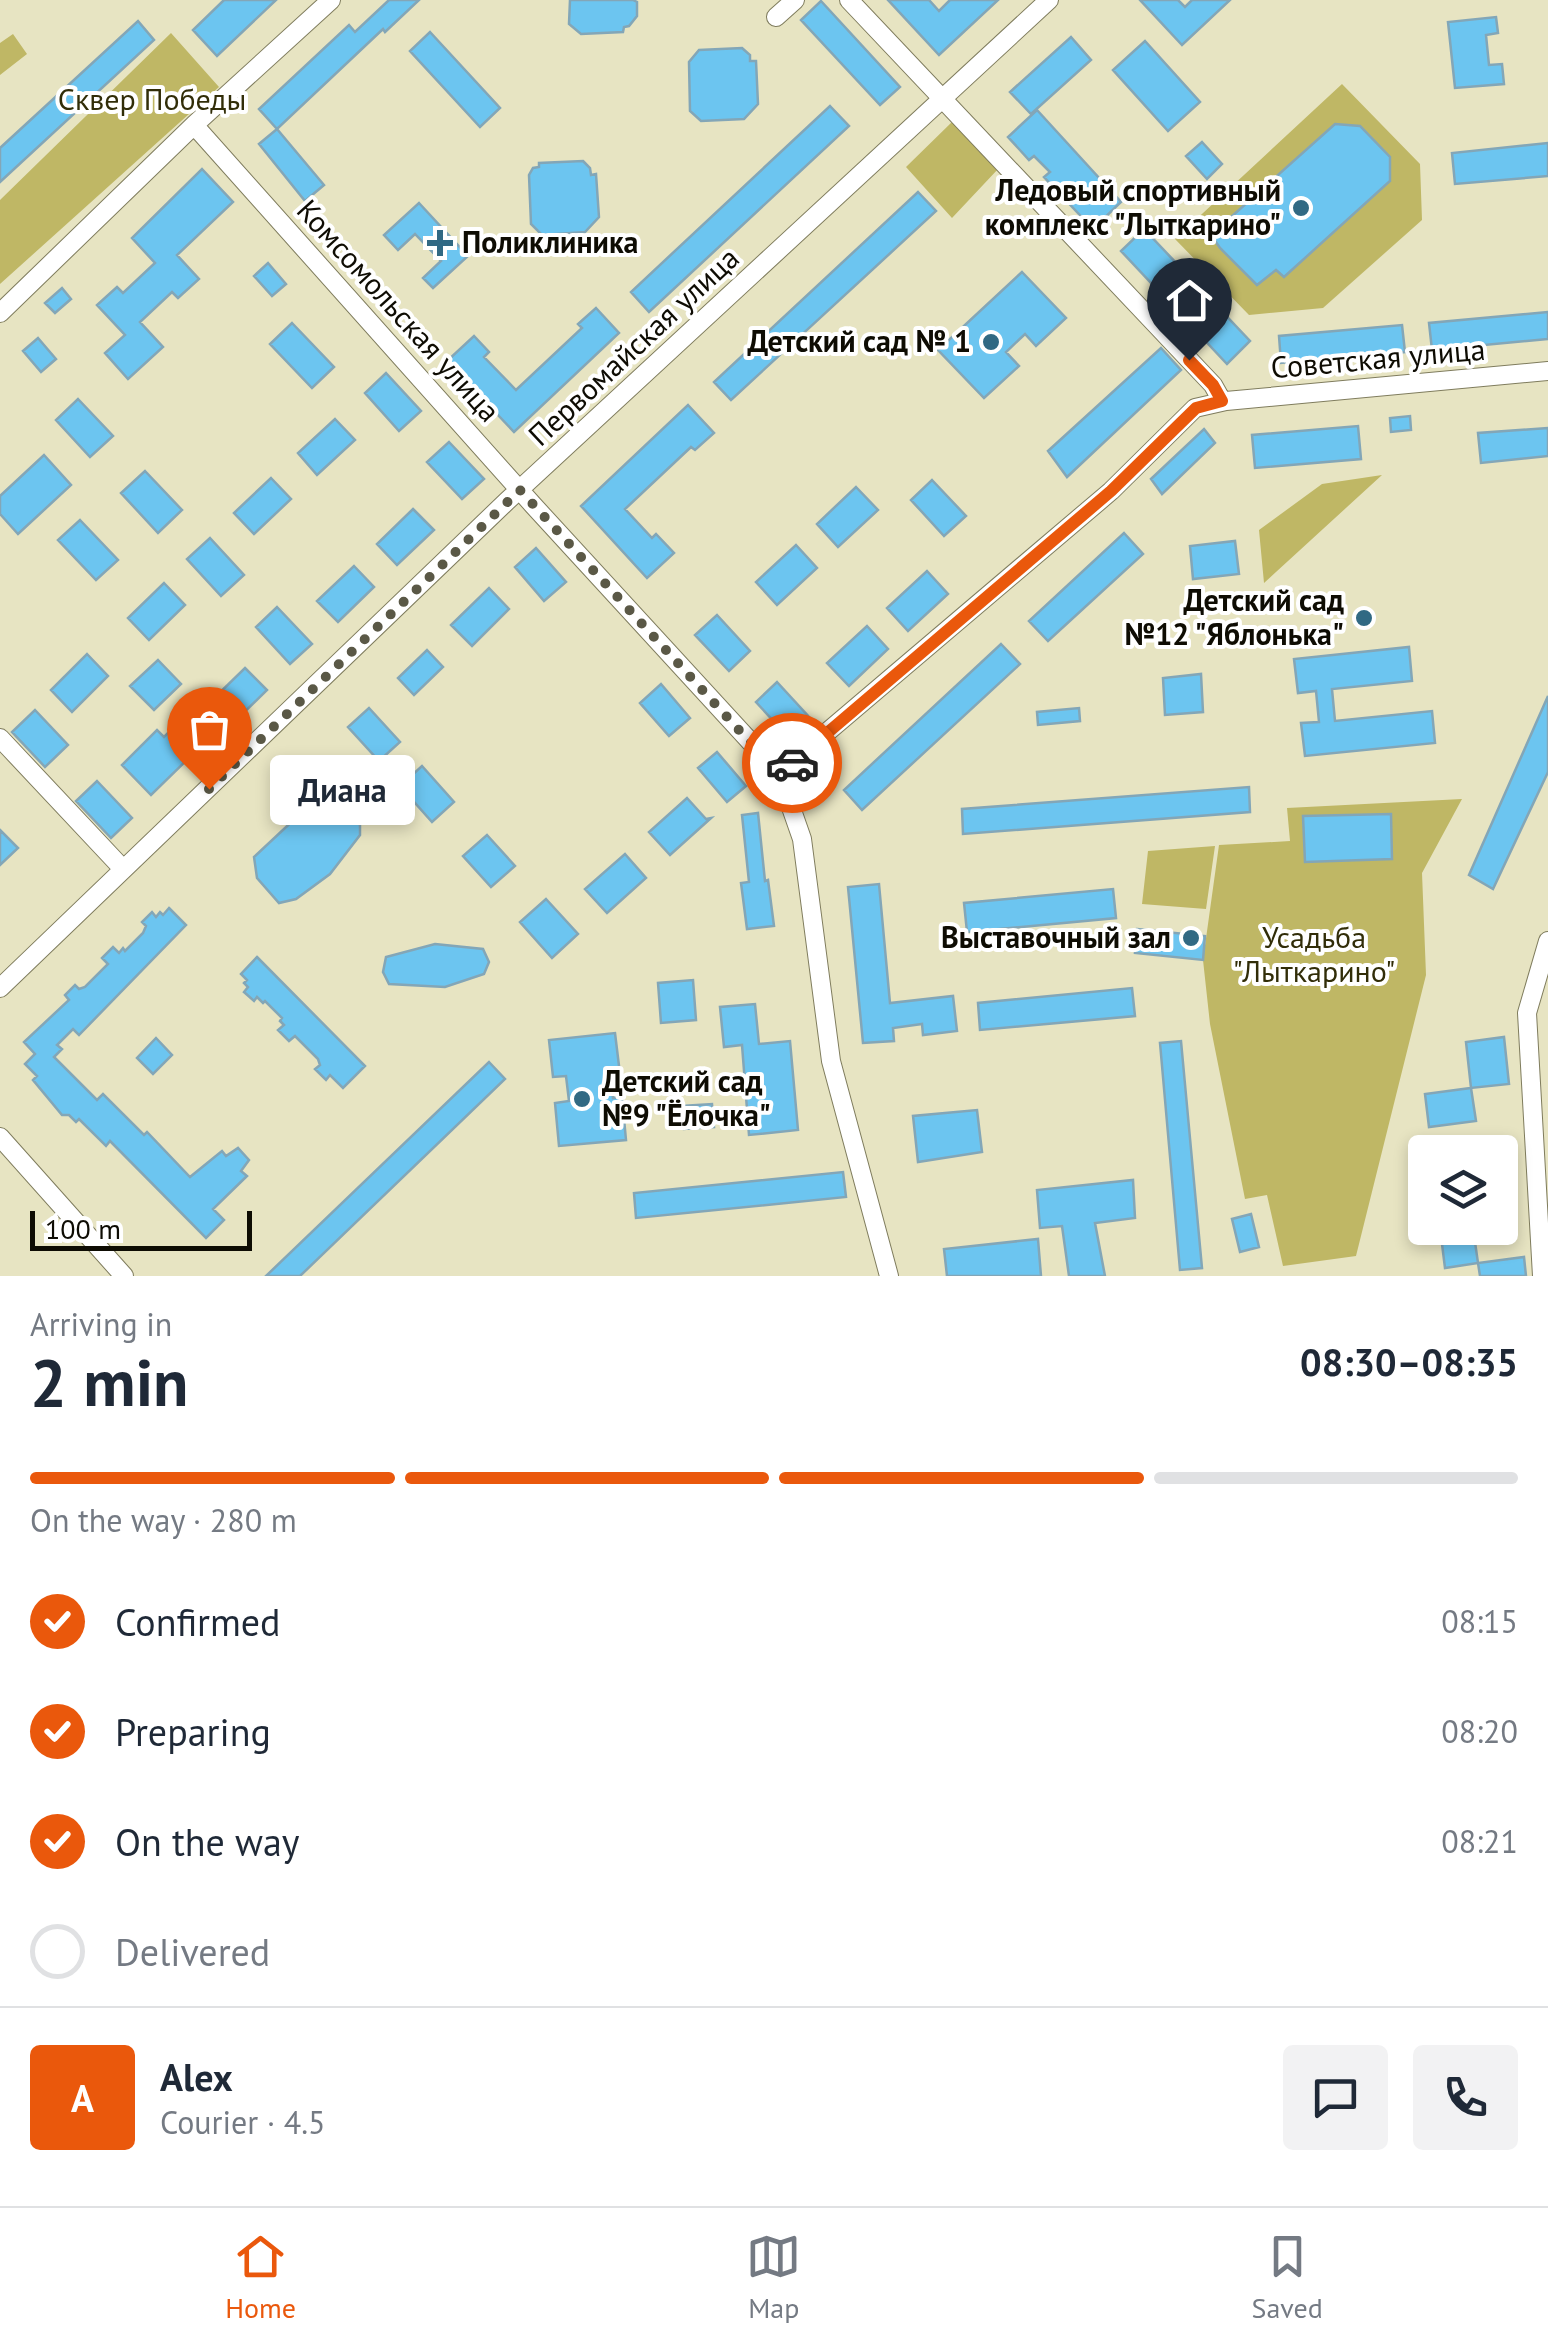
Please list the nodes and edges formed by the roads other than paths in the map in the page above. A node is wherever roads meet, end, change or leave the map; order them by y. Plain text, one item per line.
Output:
1 (331, 0) edge
2 (795, 0) edge
3 (849, 0) edge
4 (1048, 0) edge
5 (776, 16) dead end
6 (942, 100) junction
7 (194, 125) junction
8 (0, 313) edge
9 (1548, 371) edge
10 (1222, 401) junction
11 (520, 490) junction
12 (0, 738) edge
13 (779, 774) junction
14 (123, 869) junction
15 (1548, 941) edge
16 (0, 988) edge
17 (0, 1137) edge
18 (124, 1276) edge
19 (890, 1276) edge
20 (1542, 1276) edge

1 - 7 street
2 - 5 street
3 - 6 street
4 - 6 street, Первомайская улица
6 - 10 street
6 - 11 street, Первомайская улица
7 - 8 street
7 - 11 street, Комсомольская улица
9 - 10 street, Советская улица
10 - 13 street
11 - 13 street, Комсомольская улица
11 - 14 street, Первомайская улица
12 - 14 street
13 - 19 street, Комсомольская улица
14 - 16 street, Первомайская улица
15 - 20 street
17 - 18 street

